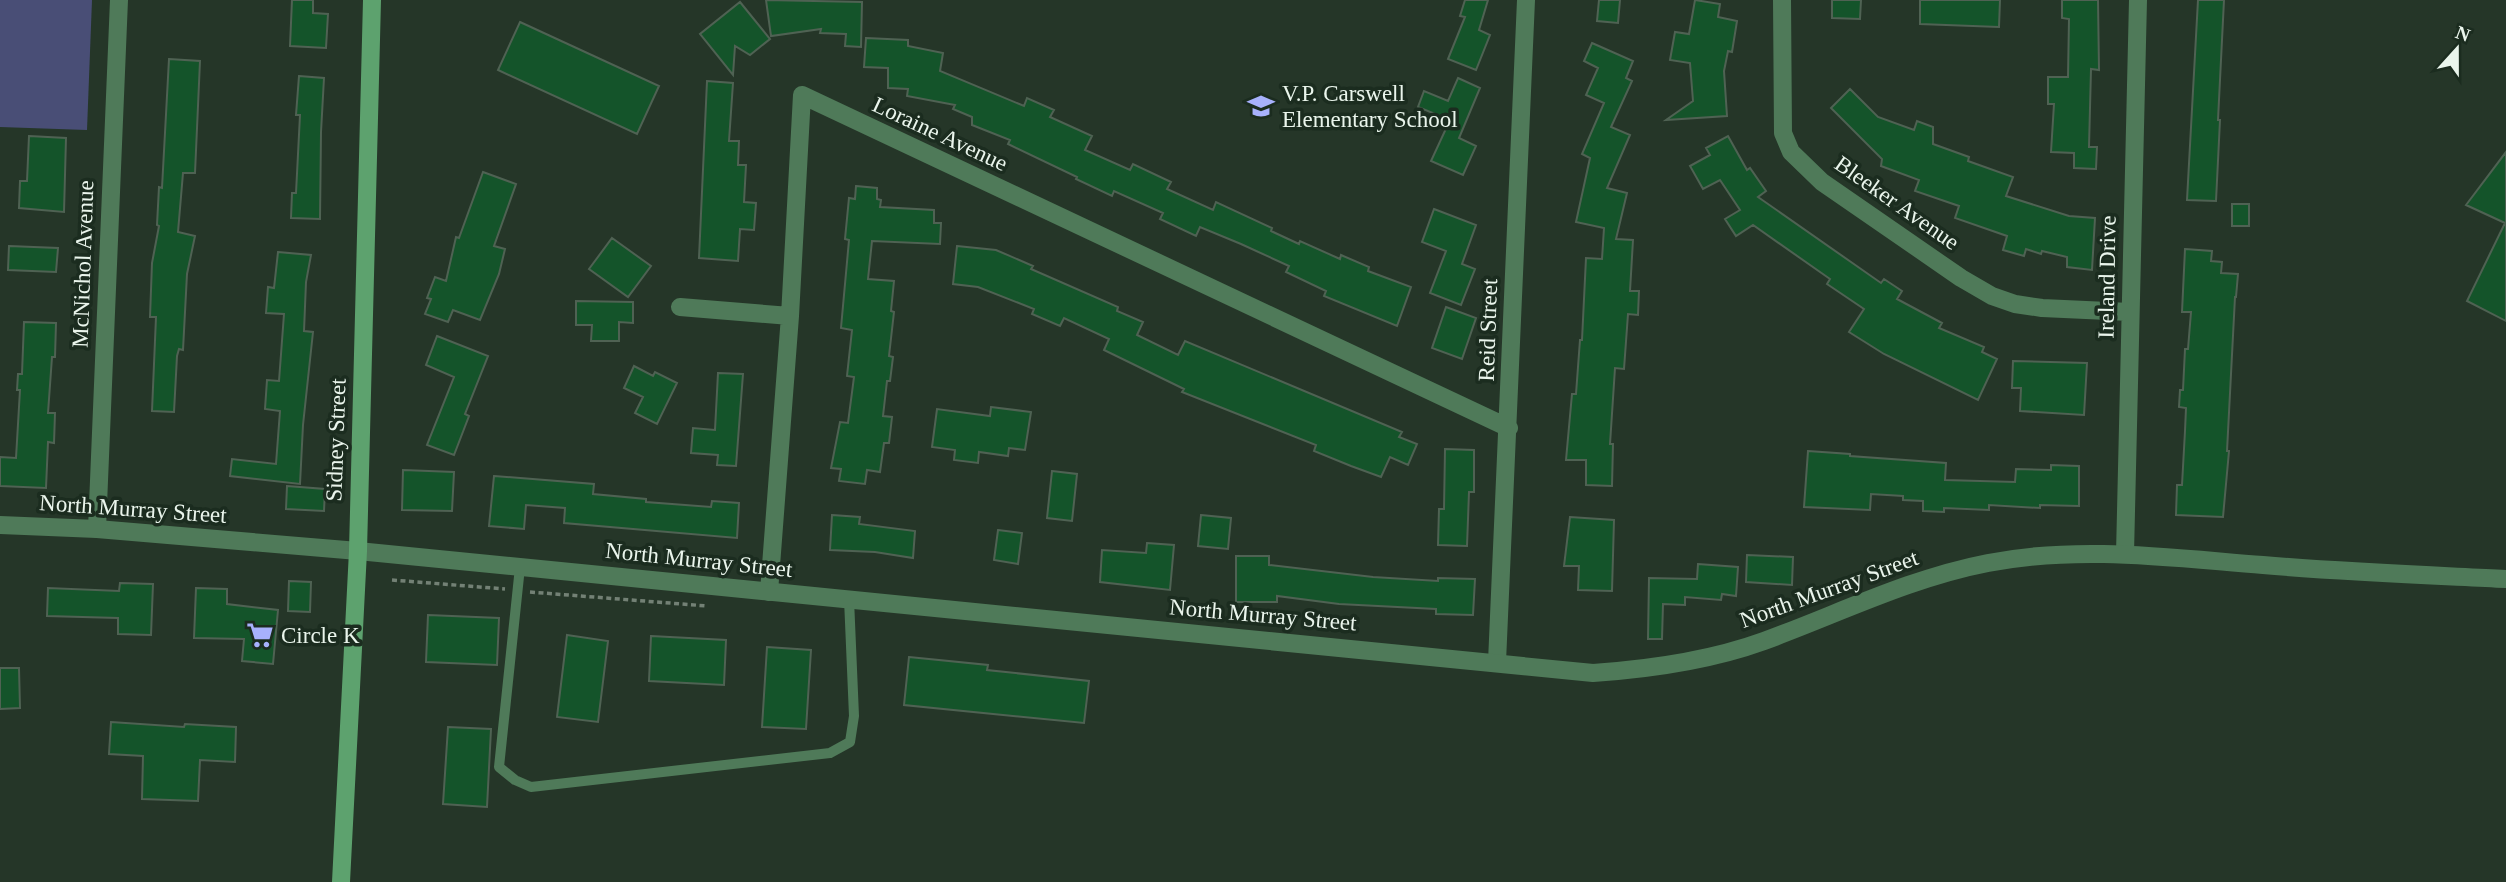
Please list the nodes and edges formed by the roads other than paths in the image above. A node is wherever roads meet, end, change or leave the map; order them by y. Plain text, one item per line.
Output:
1 (118, 0) edge
2 (372, 0) edge
3 (1526, 0) edge
4 (1782, 0) edge
5 (2138, 0) edge
6 (680, 307) dead end
7 (2130, 312) junction
8 (790, 316) junction
9 (1508, 428) junction
10 (0, 525) edge
11 (97, 529) junction
12 (358, 551) junction
13 (2125, 554) junction
14 (520, 567) junction
15 (2506, 579) edge
16 (769, 592) junction
17 (849, 599) junction
18 (1497, 662) junction
19 (341, 882) edge

1 - 11 street, McNichol Avenue
2 - 12 main road, Sidney Street
3 - 9 street, Reid Street
4 - 7 street, Bleeker Avenue
5 - 7 street, Ireland Drive
6 - 8 street
7 - 13 street, Ireland Drive
8 - 9 street, Loraine Avenue
8 - 16 street, Loraine Avenue
9 - 18 street, Reid Street
10 - 11 street, North Murray Street
11 - 12 street, North Murray Street
12 - 14 street, North Murray Street
12 - 19 main road, Sidney Street
13 - 15 street, North Murray Street
13 - 18 street, North Murray Street
14 - 16 street, North Murray Street
14 - 17 lane
16 - 17 street, North Murray Street
17 - 18 street, North Murray Street

